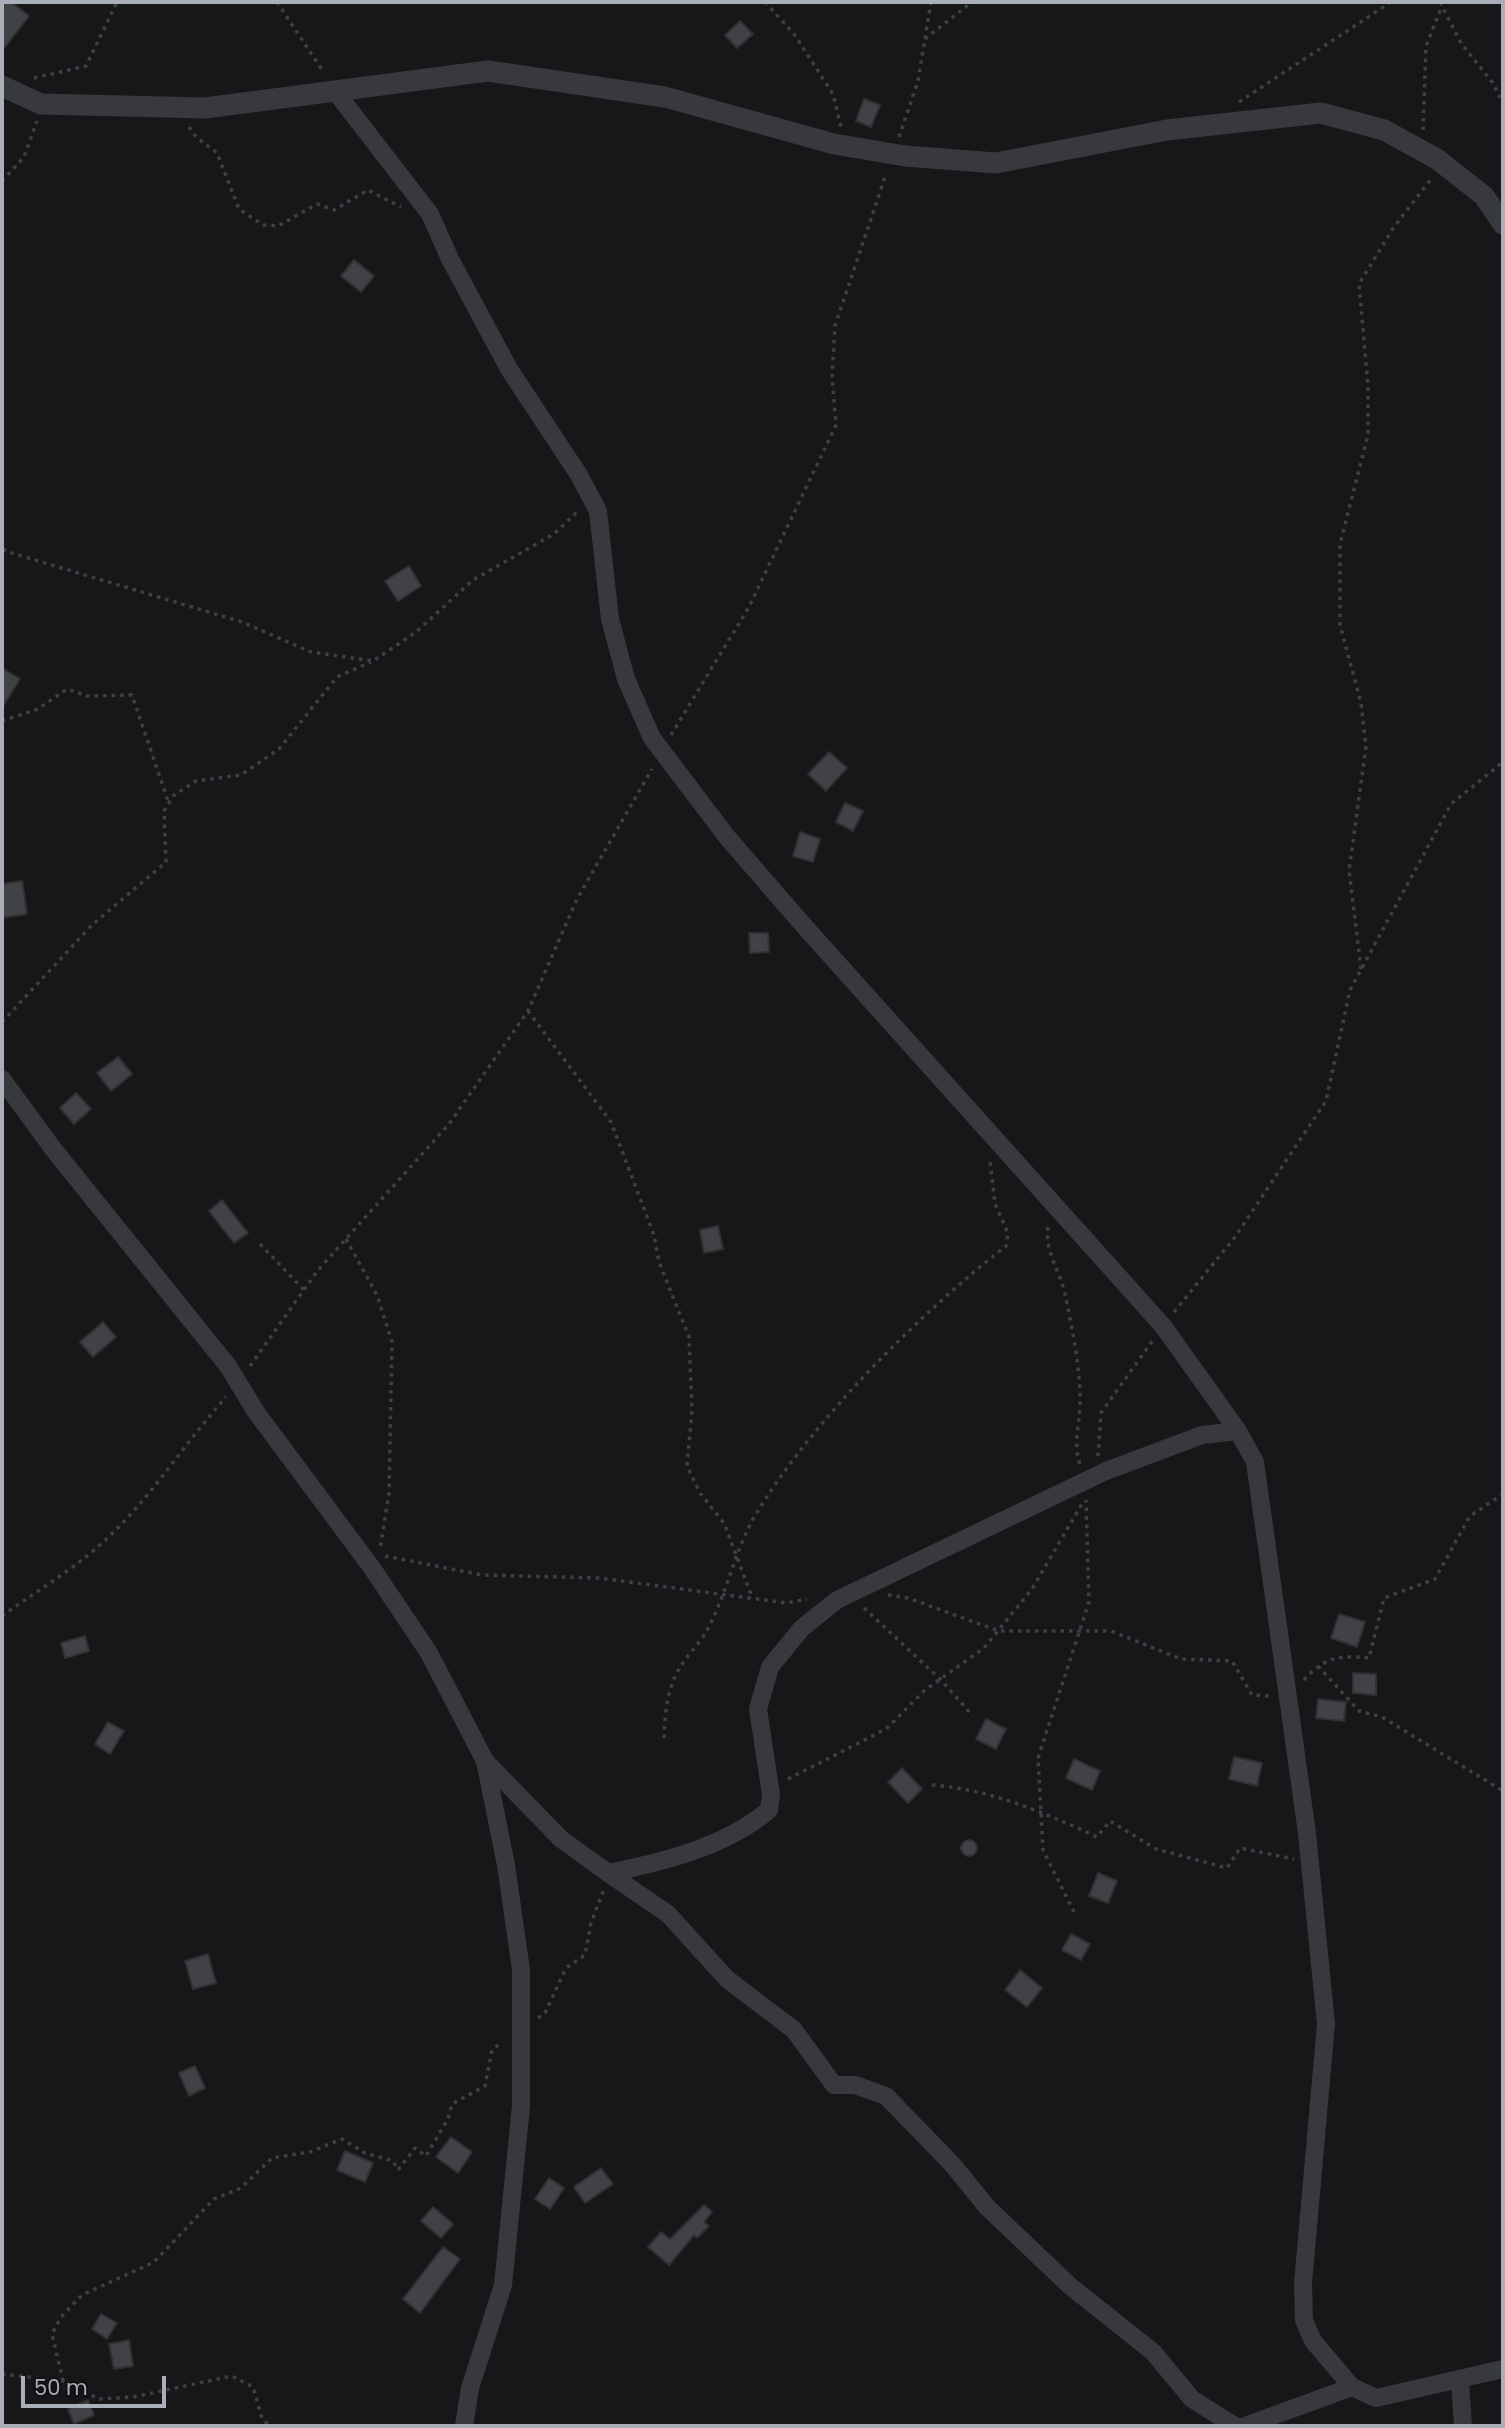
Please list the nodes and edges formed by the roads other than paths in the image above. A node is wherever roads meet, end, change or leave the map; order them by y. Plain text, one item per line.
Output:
1 (2, 86) edge
2 (335, 91) junction
3 (1503, 224) edge
4 (2, 1079) edge
5 (1238, 1431) junction
6 (485, 1761) junction
7 (608, 1873) junction
8 (1503, 2369) edge
9 (1460, 2381) junction
10 (1352, 2387) junction
11 (464, 2426) edge
12 (1235, 2426) edge
13 (1244, 2426) edge
14 (1463, 2426) edge

1 - 2 street
2 - 3 street
2 - 5 street
4 - 6 street
5 - 7 street
5 - 10 street
6 - 7 street
6 - 11 street
7 - 12 street
8 - 9 street
9 - 10 street
9 - 14 street
10 - 13 street

